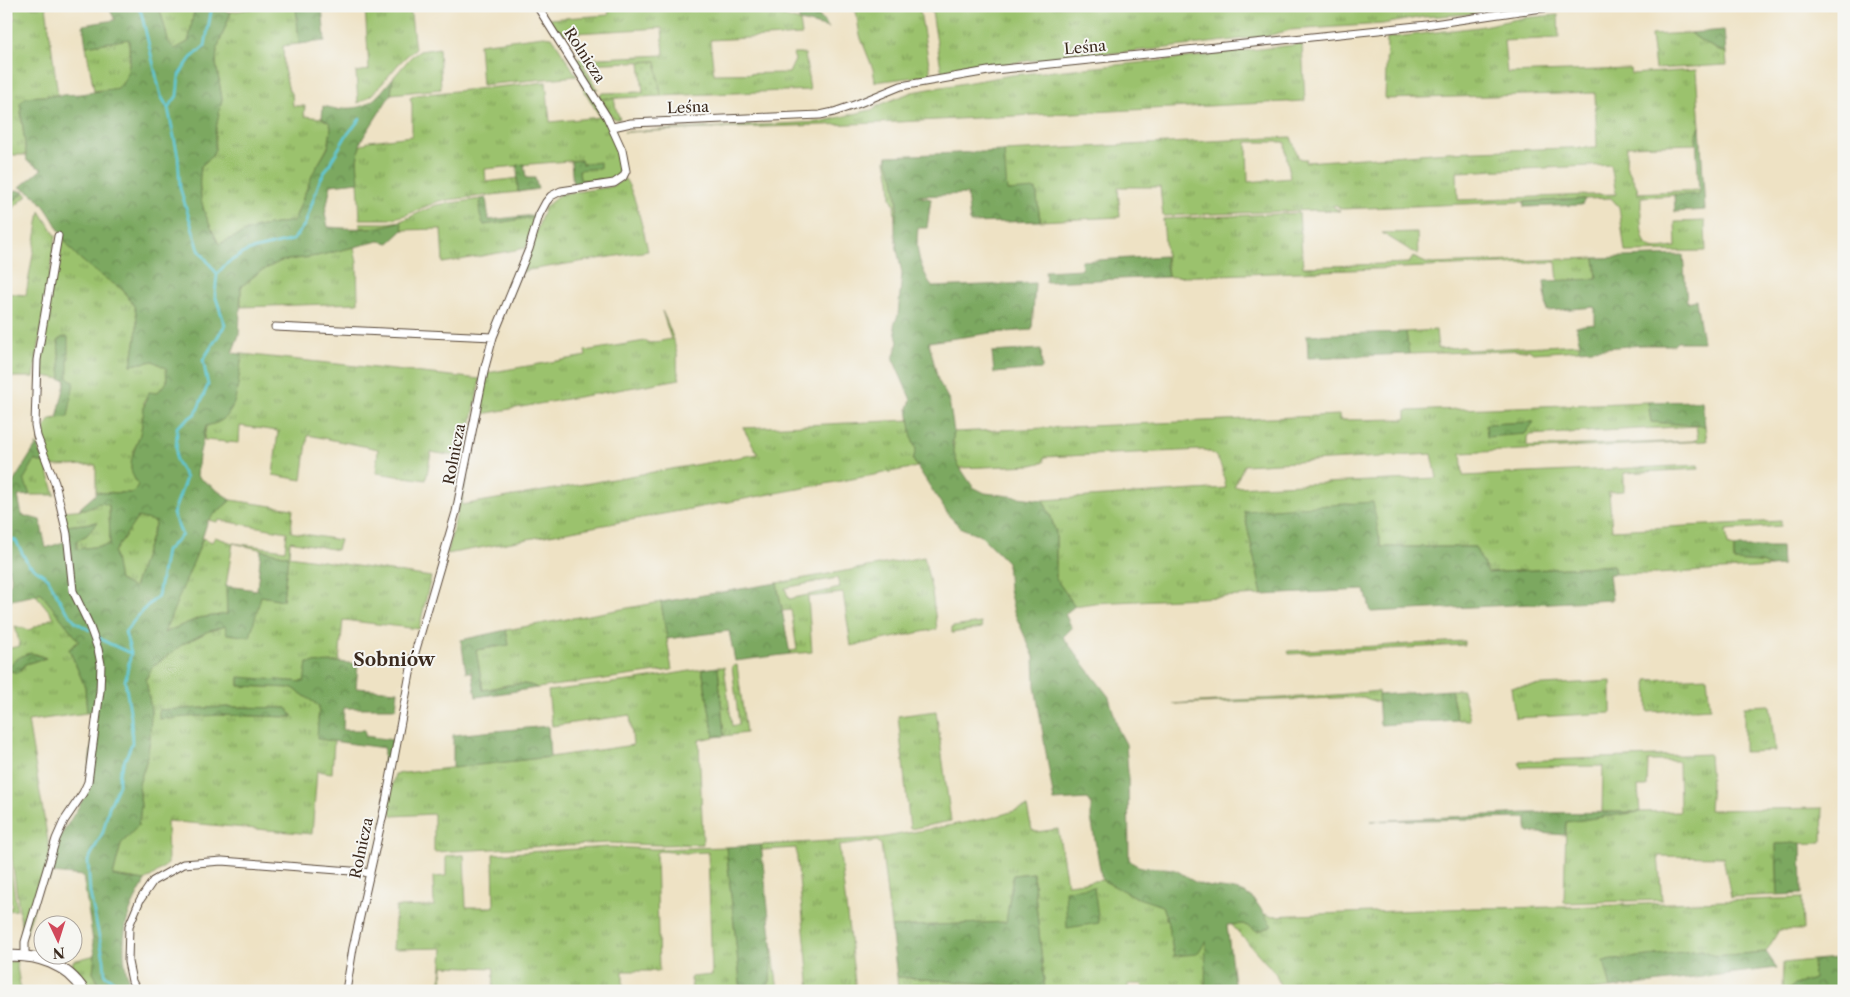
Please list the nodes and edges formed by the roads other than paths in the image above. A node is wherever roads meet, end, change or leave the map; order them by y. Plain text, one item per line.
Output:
1 (536, 6) edge
2 (1565, 6) edge
3 (613, 127) junction
4 (58, 236) dead end
5 (275, 327) dead end
6 (493, 337) junction
7 (370, 874) junction
8 (25, 955) junction
9 (6, 956) edge
10 (84, 991) edge
11 (137, 991) edge
12 (346, 991) edge

1 - 3 street, Rolnicza
2 - 3 street, Leśna
3 - 6 street, Rolnicza
4 - 8 street
5 - 6 street
6 - 7 street, Rolnicza
7 - 11 street
7 - 12 street, Rolnicza
8 - 9 street
8 - 10 street

